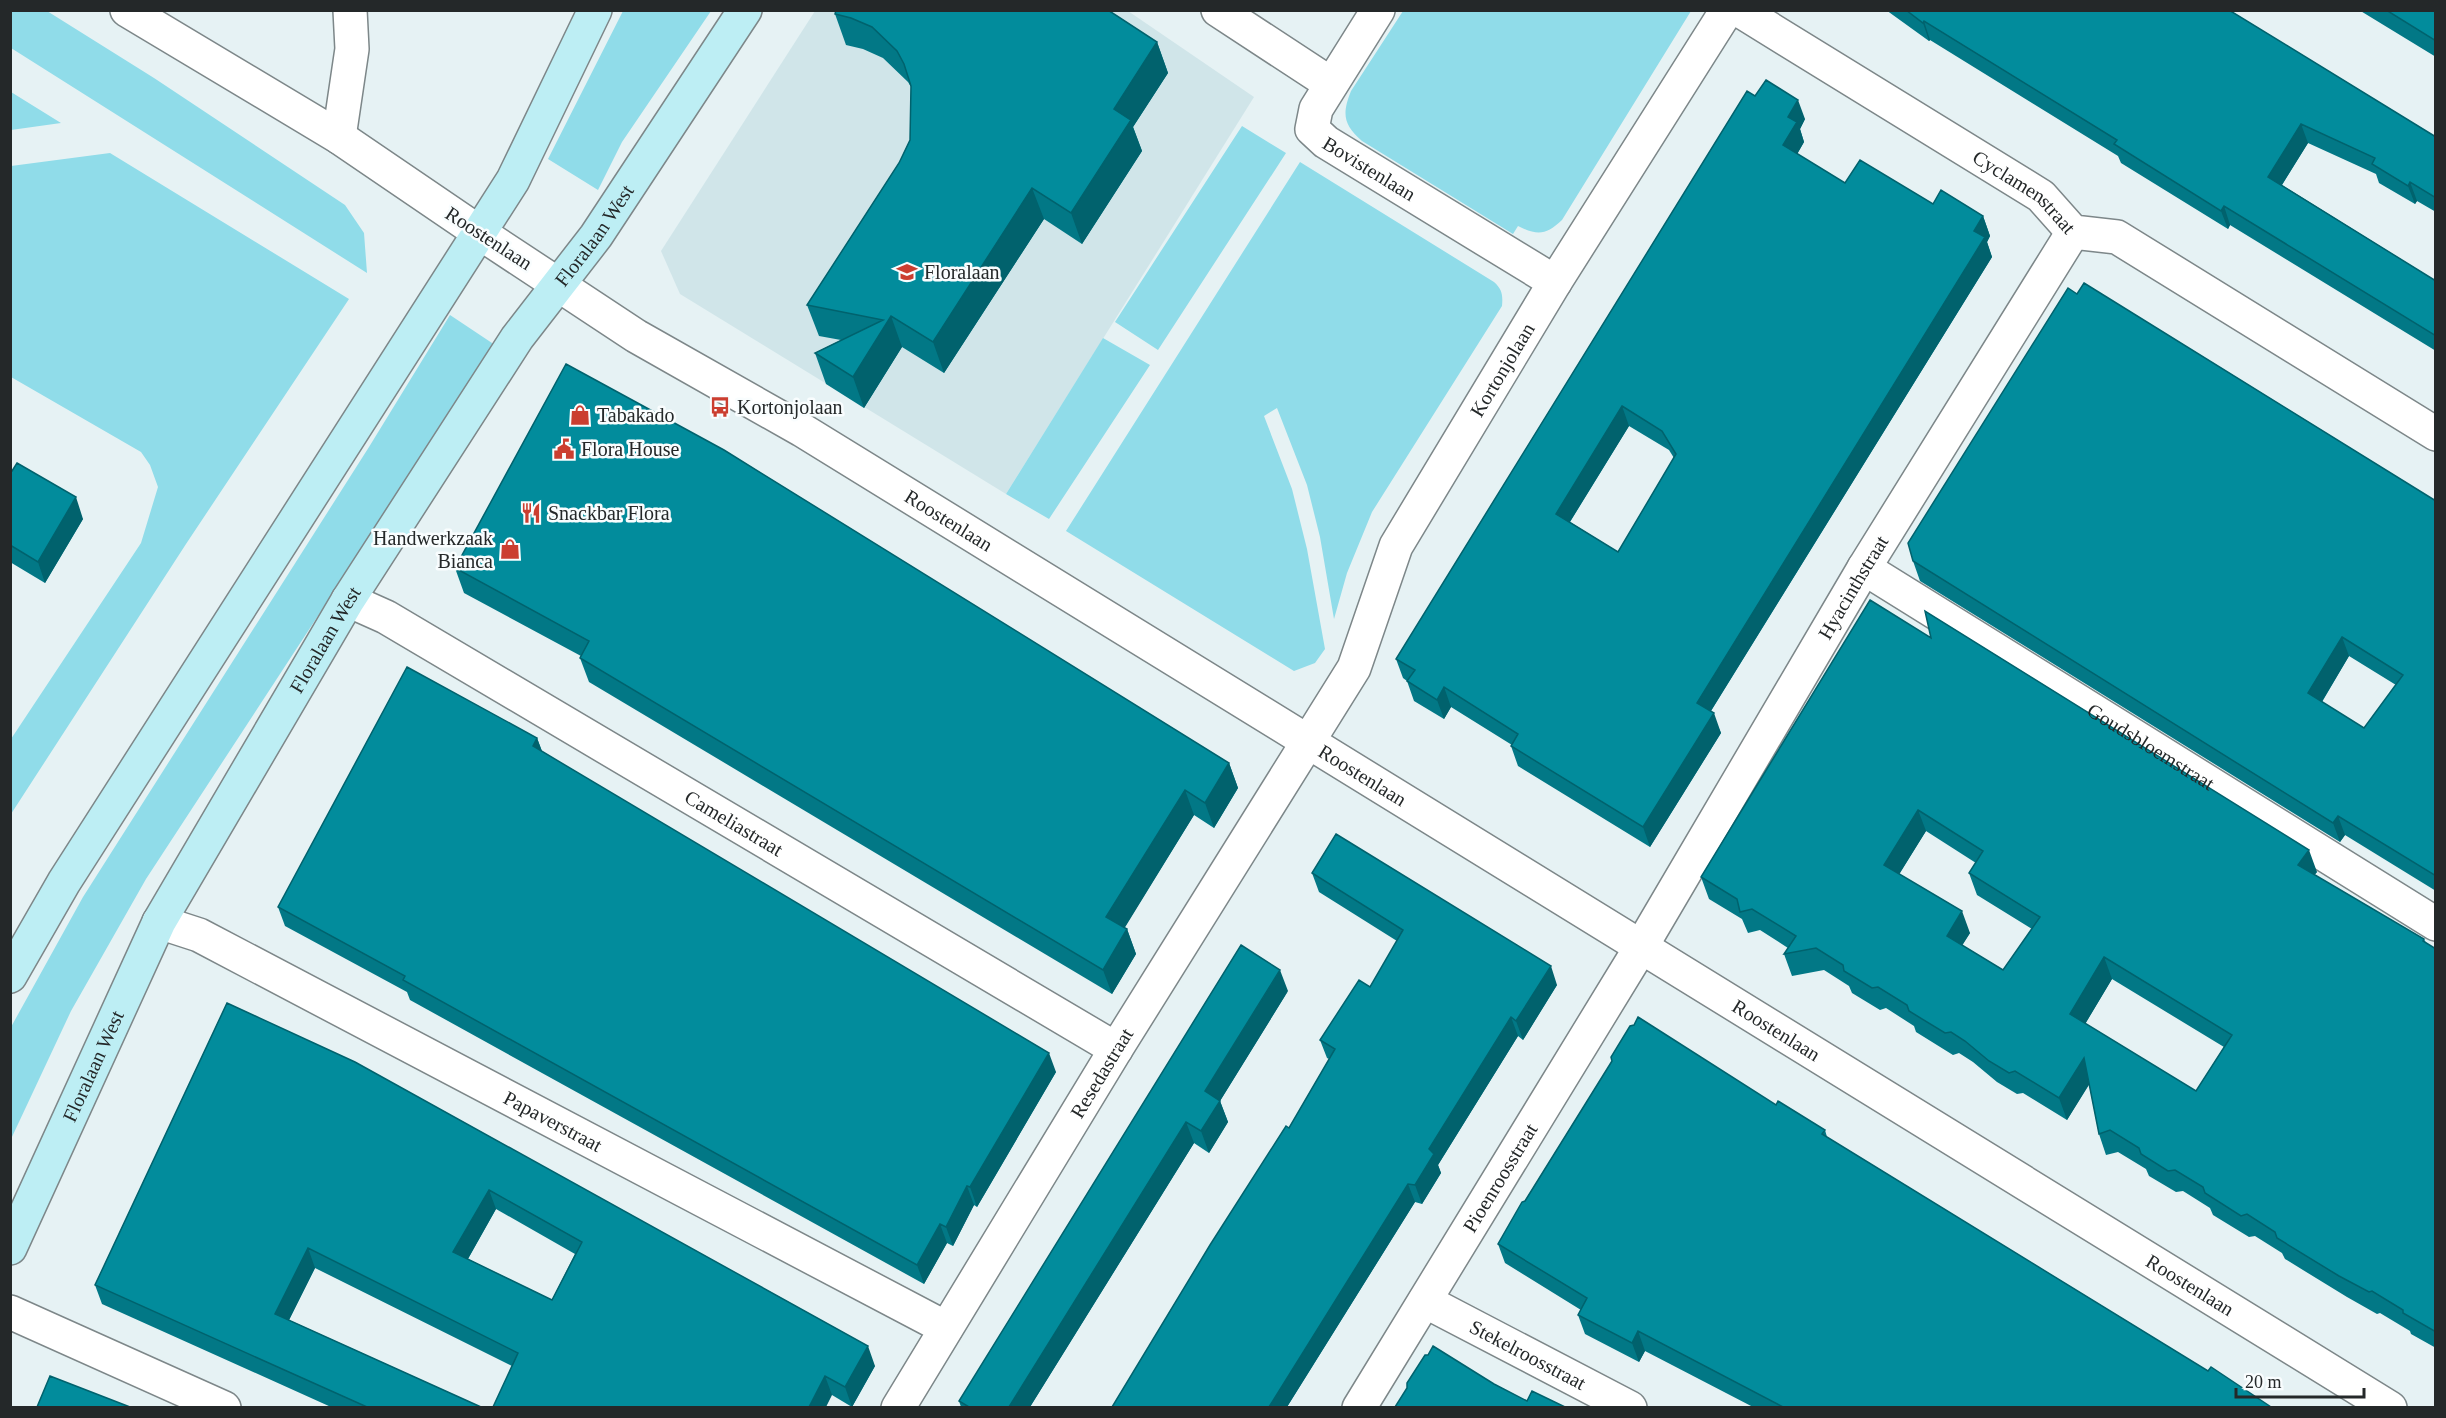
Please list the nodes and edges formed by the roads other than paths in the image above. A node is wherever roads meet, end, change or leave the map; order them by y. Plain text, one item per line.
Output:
1 (127, 10) edge
2 (350, 10) edge
3 (595, 10) edge
4 (745, 10) edge
5 (1218, 10) edge
6 (1378, 10) edge
7 (1727, 10) edge
8 (1739, 10) edge
9 (1331, 84) junction
10 (339, 137) junction
11 (2073, 232) junction
12 (480, 233) junction
13 (1555, 282) junction
14 (560, 284) junction
15 (2436, 434) edge
16 (1864, 568) junction
17 (348, 600) junction
18 (1308, 742) junction
19 (159, 921) junction
20 (2436, 924) edge
21 (1641, 947) junction
22 (10, 976) edge
23 (1116, 1049) junction
24 (10, 1248) edge
25 (1425, 1301) junction
26 (10, 1312) edge
27 (946, 1328) junction
28 (224, 1407) edge
29 (898, 1407) edge
30 (1359, 1407) edge
31 (1630, 1407) edge
32 (2390, 1407) edge

1 - 10 street, Roostenlaan
2 - 10 street
3 - 12 main road
4 - 14 main road, Floralaan West
5 - 9 street
6 - 9 street
7 - 13 street, Kortonjolaan
8 - 11 street, Cyclamenstraat
9 - 13 street, Bovistenlaan
10 - 12 street, Roostenlaan
11 - 15 street, Cyclamenstraat
11 - 16 street, Hyacinthstraat
12 - 14 street, Roostenlaan
12 - 22 main road
13 - 18 street, Kortonjolaan
14 - 17 main road, Floralaan West
14 - 18 street, Roostenlaan
16 - 20 street, Goudsbloemstraat
16 - 21 street, Hyacinthstraat
17 - 19 main road, Floralaan West
17 - 23 street, Cameliastraat
18 - 21 street, Roostenlaan
18 - 23 street, Resedastraat
19 - 24 main road, Floralaan West
19 - 27 street, Papaverstraat
21 - 25 street, Pioenroosstraat
21 - 32 street, Roostenlaan
23 - 27 street, Resedastraat
25 - 30 street, Pioenroosstraat
25 - 31 street, Stekelroosstraat
26 - 28 street
27 - 29 street, Resedastraat

